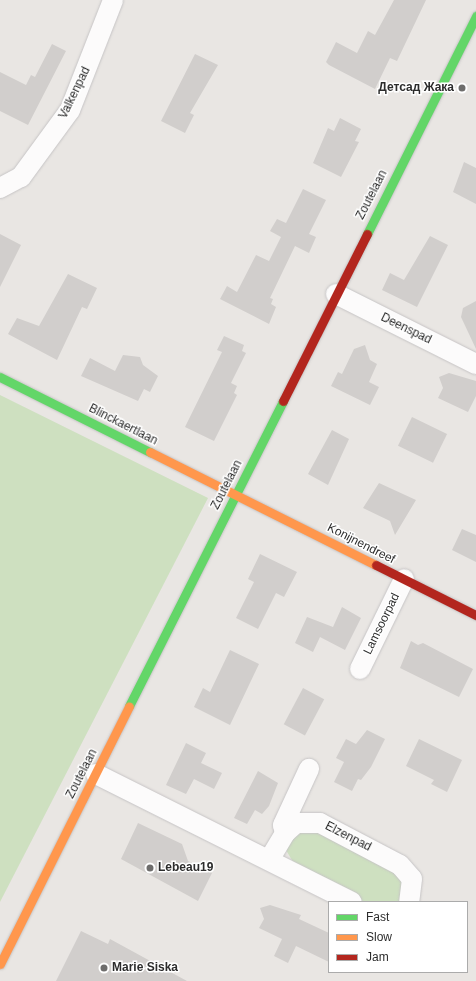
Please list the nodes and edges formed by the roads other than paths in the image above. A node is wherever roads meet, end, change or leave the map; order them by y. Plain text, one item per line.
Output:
1 (113, 0) edge
2 (476, 16) edge
3 (2, 183) edge
4 (336, 294) junction
5 (476, 364) edge
6 (0, 377) edge
7 (236, 495) junction
8 (404, 579) junction
9 (476, 615) edge
10 (360, 669) dead end
11 (309, 769) dead end
12 (96, 774) junction
13 (285, 833) junction
14 (269, 860) junction
15 (350, 901) edge
16 (409, 901) edge
17 (0, 964) edge

1 - 3 street, Valkenpad
2 - 4 street, Zoutelaan
4 - 5 street, Deenspad
4 - 7 street, Zoutelaan
6 - 7 street, Blinckaertlaan
7 - 8 street, Konijnendreef
7 - 12 street, Zoutelaan
8 - 9 street, Konijnendreef
8 - 10 street, Lamsoorpad
11 - 13 street
12 - 14 street
12 - 17 street, Zoutelaan
13 - 14 street, Elzenpad
13 - 16 street, Elzenpad
14 - 15 street

